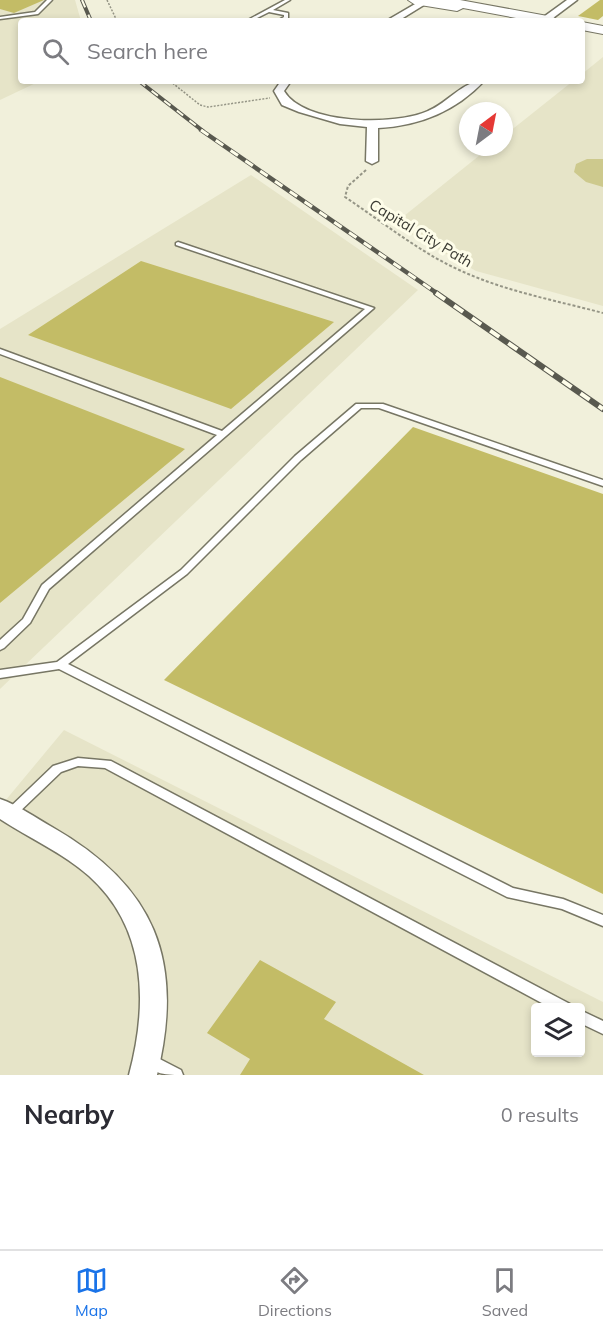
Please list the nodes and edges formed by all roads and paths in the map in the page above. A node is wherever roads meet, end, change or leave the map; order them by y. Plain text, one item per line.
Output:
1 (50, 0) edge
2 (107, 0) edge
3 (288, 0) edge
4 (440, 0) edge
5 (573, 0) edge
6 (422, 1) edge
7 (268, 10) junction
8 (522, 15) junction
9 (0, 18) edge
10 (116, 18) edge
11 (253, 18) edge
12 (286, 18) edge
13 (396, 18) edge
14 (534, 18) edge
15 (551, 18) edge
16 (585, 27) edge
17 (603, 30) edge
18 (174, 84) edge
19 (282, 84) edge
20 (475, 84) edge
21 (281, 97) junction
22 (373, 124) junction
23 (372, 161) joint
24 (178, 244) dead end
25 (603, 313) edge
26 (0, 351) edge
27 (223, 434) junction
28 (603, 483) edge
29 (0, 646) edge
30 (60, 665) junction
31 (0, 674) edge
32 (5, 811) edge
33 (603, 921) edge
34 (556, 1003) edge
35 (585, 1019) edge
36 (603, 1028) edge
37 (145, 1067) edge
38 (176, 1075) edge

1 - 9 lane
2 - 10 path
3 - 7 lane
4 - 8 main road
5 - 15 street
6 - 8 main road
6 - 13 street
7 - 11 lane
7 - 12 lane
8 - 14 main road
16 - 17 main road
18 - 21 path
19 - 21 street
20 - 22 street
21 - 22 street
22 - 23 street
23 - 25 path, Capital City Path
24 - 27 lane
26 - 27 lane
27 - 29 lane
28 - 30 lane
30 - 31 lane
30 - 33 lane
32 - 34 lane
32 - 37 street
35 - 36 lane
37 - 38 lane

